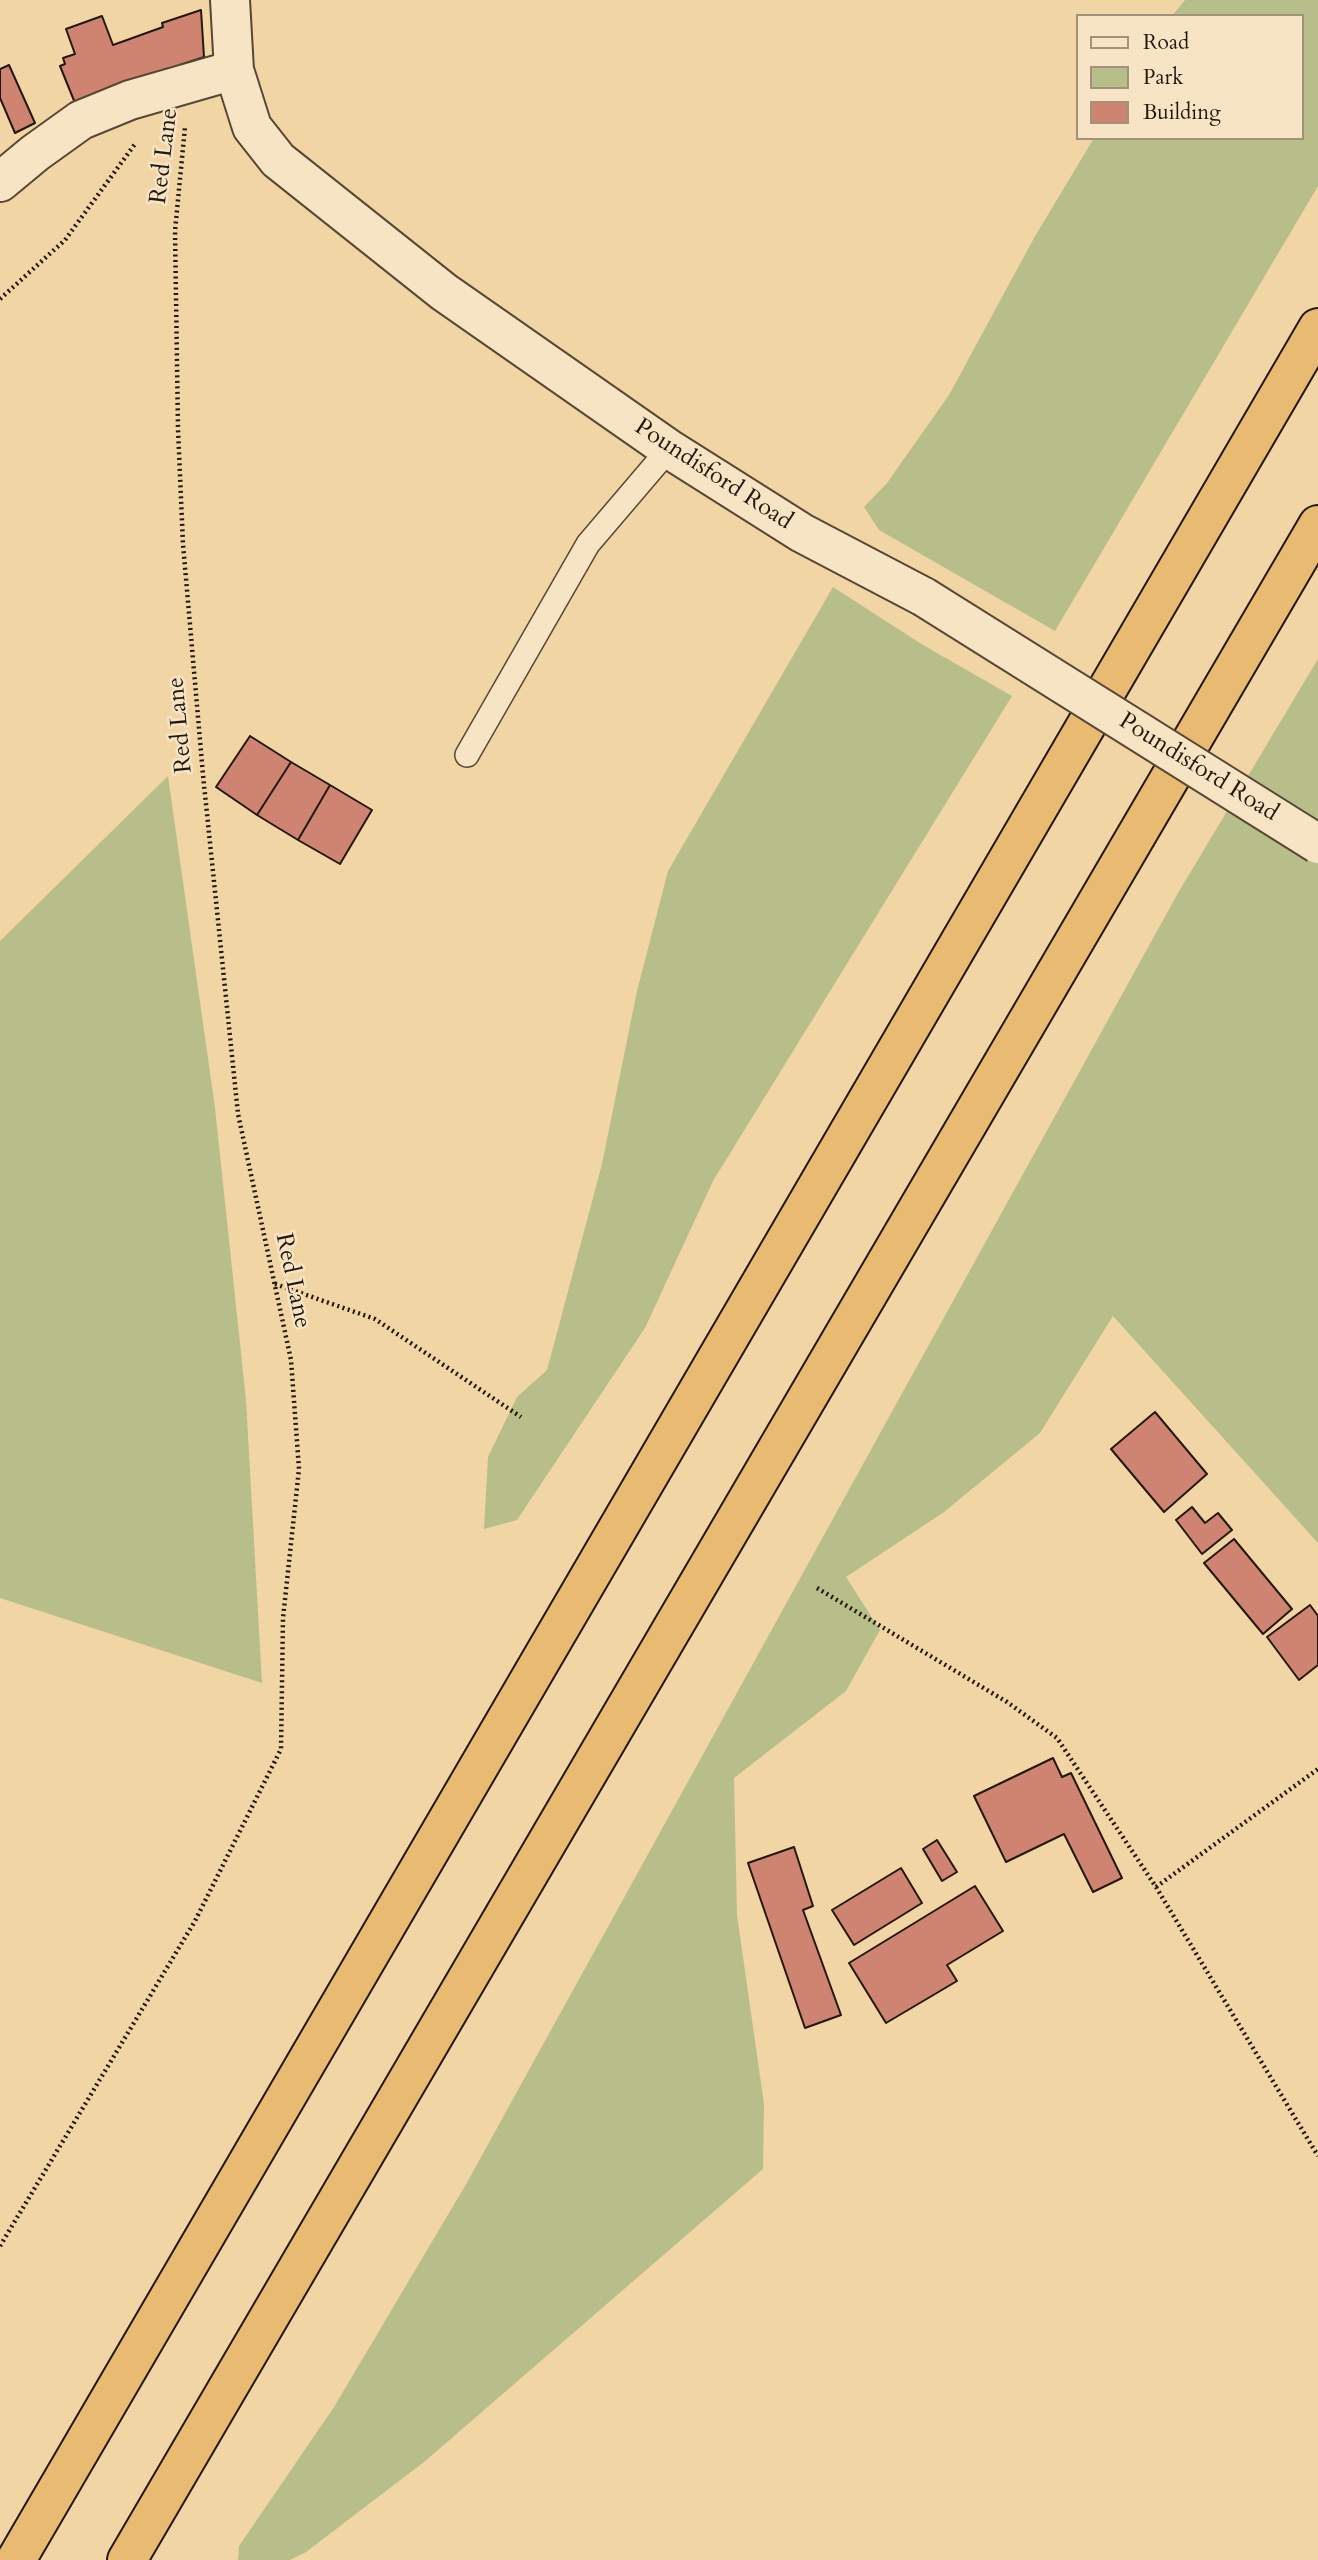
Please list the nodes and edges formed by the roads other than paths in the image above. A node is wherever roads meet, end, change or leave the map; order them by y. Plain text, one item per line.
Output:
1 (230, 0) edge
2 (234, 70) junction
3 (0, 182) edge
4 (1318, 328) edge
5 (669, 449) junction
6 (1318, 525) edge
7 (467, 755) dead end
8 (1318, 844) edge
9 (16, 2560) edge
10 (127, 2560) edge

1 - 2 street, Poundisford Road
2 - 3 street
2 - 5 street, Poundisford Road
4 - 9 highway
5 - 7 lane
5 - 8 street, Poundisford Road, bridge
6 - 10 highway

